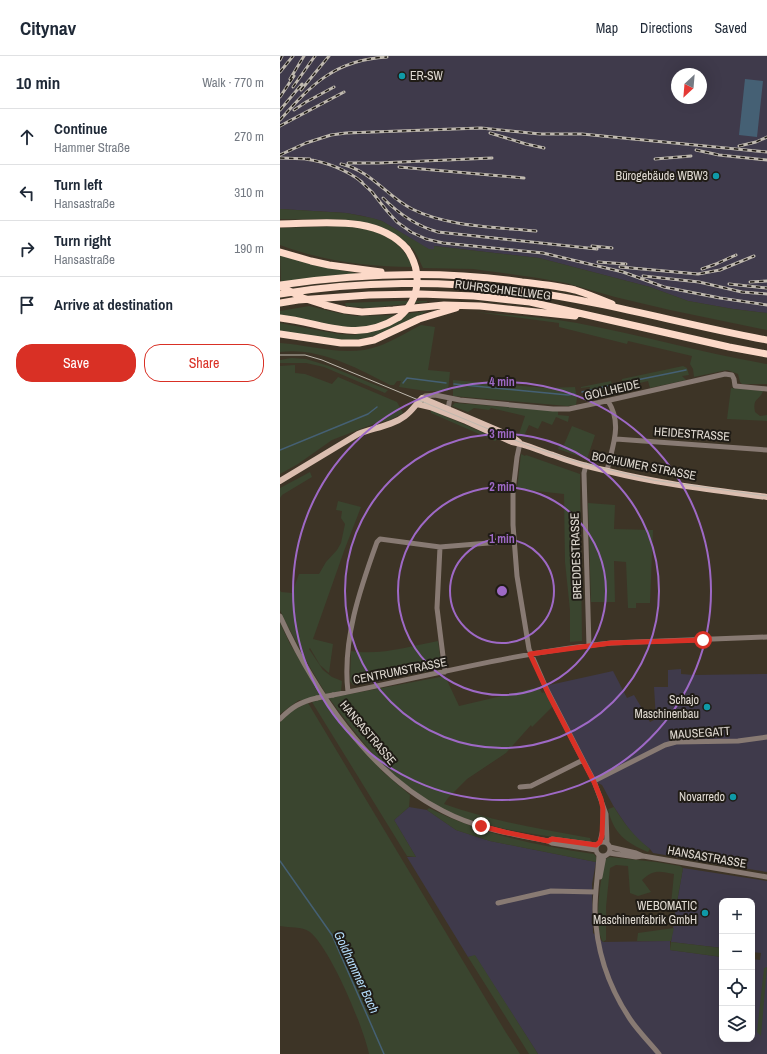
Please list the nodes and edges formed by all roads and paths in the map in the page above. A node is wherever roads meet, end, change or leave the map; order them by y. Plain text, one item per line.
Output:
1 (280, 224) edge
2 (280, 252) edge
3 (393, 274) junction
4 (280, 286) edge
5 (280, 294) edge
6 (280, 303) edge
7 (462, 306) junction
8 (625, 310) junction
9 (591, 316) junction
10 (280, 318) edge
11 (280, 334) edge
12 (767, 340) edge
13 (767, 354) edge
14 (767, 389) edge
15 (422, 398) junction
16 (450, 398) junction
17 (608, 401) junction
18 (417, 404) junction
19 (448, 409) junction
20 (616, 439) junction
21 (520, 443) junction
22 (767, 450) edge
23 (586, 465) junction
24 (607, 471) junction
25 (280, 481) edge
26 (767, 497) edge
27 (514, 541) junction
28 (440, 548) junction
29 (280, 616) edge
30 (767, 637) edge
31 (589, 646) junction
32 (530, 654) junction
33 (445, 672) junction
34 (348, 692) junction
35 (280, 719) edge
36 (767, 737) edge
37 (583, 760) junction
38 (594, 782) junction
39 (520, 787) dead end
40 (603, 809) junction
41 (597, 846) junction
42 (606, 851) junction
43 (767, 878) edge
44 (596, 892) junction
45 (498, 903) dead end
46 (659, 1054) edge

1 - 10 highway, bridge
2 - 3 highway
3 - 4 highway
3 - 8 highway
4 - 7 highway, bridge
5 - 8 highway, RUHRSCHNELLWEG
6 - 9 highway, RUHRSCHNELLWEG
7 - 9 highway
7 - 11 highway
8 - 12 highway, RUHRSCHNELLWEG
9 - 13 highway, RUHRSCHNELLWEG
14 - 17 street, GOLLHEIDE
15 - 16 street, GOLLHEIDE
15 - 18 main road
15 - 19 main road
16 - 17 street, GOLLHEIDE
16 - 19 street
17 - 20 street
18 - 21 main road
18 - 25 main road
19 - 21 main road
20 - 22 street, HEIDESTRASSE
20 - 24 street
21 - 23 main road, BOCHUMER STRASSE
21 - 27 street
23 - 24 main road, BOCHUMER STRASSE
23 - 31 street, BREDDESTRASSE
24 - 26 main road, BOCHUMER STRASSE
27 - 28 street
27 - 32 street
28 - 33 street
28 - 34 street
29 - 41 street, HANSASTRASSE
30 - 31 street, CENTRUMSTRASSE
31 - 32 street, CENTRUMSTRASSE
32 - 33 street, CENTRUMSTRASSE
32 - 37 street
33 - 34 street, CENTRUMSTRASSE
34 - 35 street, CENTRUMSTRASSE, bridge
36 - 38 street, MAUSEGATT
37 - 38 street
37 - 39 street
38 - 40 street
40 - 41 street
40 - 42 street
41 - 42 street
41 - 42 street, HANSASTRASSE
42 - 43 street, HANSASTRASSE
42 - 44 street
44 - 45 street
44 - 46 street

